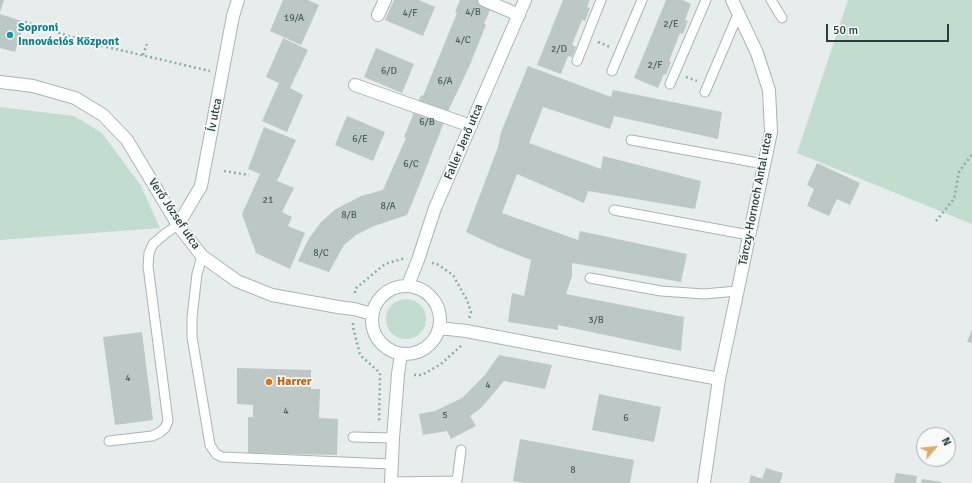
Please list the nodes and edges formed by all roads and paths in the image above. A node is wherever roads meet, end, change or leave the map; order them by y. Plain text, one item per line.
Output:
1 (238, 0) edge
2 (384, 0) edge
3 (484, 0) edge
4 (525, 0) edge
5 (601, 0) edge
6 (642, 0) edge
7 (706, 0) edge
8 (732, 0) edge
9 (771, 0) edge
10 (739, 12) junction
11 (378, 15) dead end
12 (519, 15) junction
13 (782, 18) dead end
14 (25, 22) dead end
15 (96, 34) dead end
16 (586, 38) junction
17 (94, 44) junction
18 (147, 44) dead end
19 (621, 52) junction
20 (143, 55) junction
21 (577, 61) dead end
22 (612, 71) dead end
23 (675, 73) junction
24 (223, 74) junction
25 (0, 82) edge
26 (355, 84) dead end
27 (670, 84) dead end
28 (707, 88) joint
29 (471, 126) junction
30 (631, 140) dead end
31 (972, 154) edge
32 (764, 164) junction
33 (224, 171) dead end
34 (249, 175) dead end
35 (614, 210) dead end
36 (936, 221) dead end
37 (178, 225) junction
38 (749, 235) junction
39 (202, 256) junction
40 (411, 259) dead end
41 (431, 263) dead end
42 (590, 278) dead end
43 (408, 285) junction
44 (737, 291) junction
45 (355, 293) dead end
46 (372, 314) junction
47 (469, 319) dead end
48 (353, 328) dead end
49 (439, 328) junction
50 (465, 339) dead end
51 (401, 354) junction
52 (414, 375) dead end
53 (719, 379) junction
54 (353, 437) dead end
55 (378, 437) junction
56 (393, 438) junction
57 (109, 441) dead end
58 (461, 450) dead end
59 (391, 464) junction
60 (391, 482) edge
61 (704, 483) edge

1 - 24 street, Ív utca
2 - 11 street
3 - 12 street
4 - 12 street, Faller Jenő utca
5 - 16 lane
6 - 19 lane
7 - 23 lane
8 - 10 street, Tárczy-Hornoch Antal utca
9 - 13 lane
10 - 28 lane
10 - 32 street, Tárczy-Hornoch Antal utca
12 - 29 street, Faller Jenő utca
14 - 17 path
15 - 17 path
16 - 19 path
16 - 21 lane
17 - 20 path
18 - 20 path
19 - 22 lane
20 - 24 path
23 - 27 lane
23 - 28 path
24 - 37 street, Ív utca
25 - 37 street, Verő József utca
26 - 29 street
29 - 43 street, Faller Jenő utca
30 - 32 lane
31 - 36 path
32 - 38 street, Tárczy-Hornoch Antal utca
33 - 34 path
35 - 38 lane
37 - 39 street, Verő József utca
37 - 57 lane
38 - 44 street, Tárczy-Hornoch Antal utca
39 - 46 street, Verő József utca
39 - 59 lane
40 - 45 path
41 - 47 path
42 - 44 lane
43 - 46 street
43 - 49 street
44 - 53 street, Tárczy-Hornoch Antal utca
46 - 51 street
48 - 55 path
49 - 51 street
49 - 53 street
50 - 52 path
51 - 56 street
53 - 61 street, Tárczy-Hornoch Antal utca
54 - 55 lane
55 - 56 lane
56 - 59 street
58 - 60 lane
59 - 60 street

